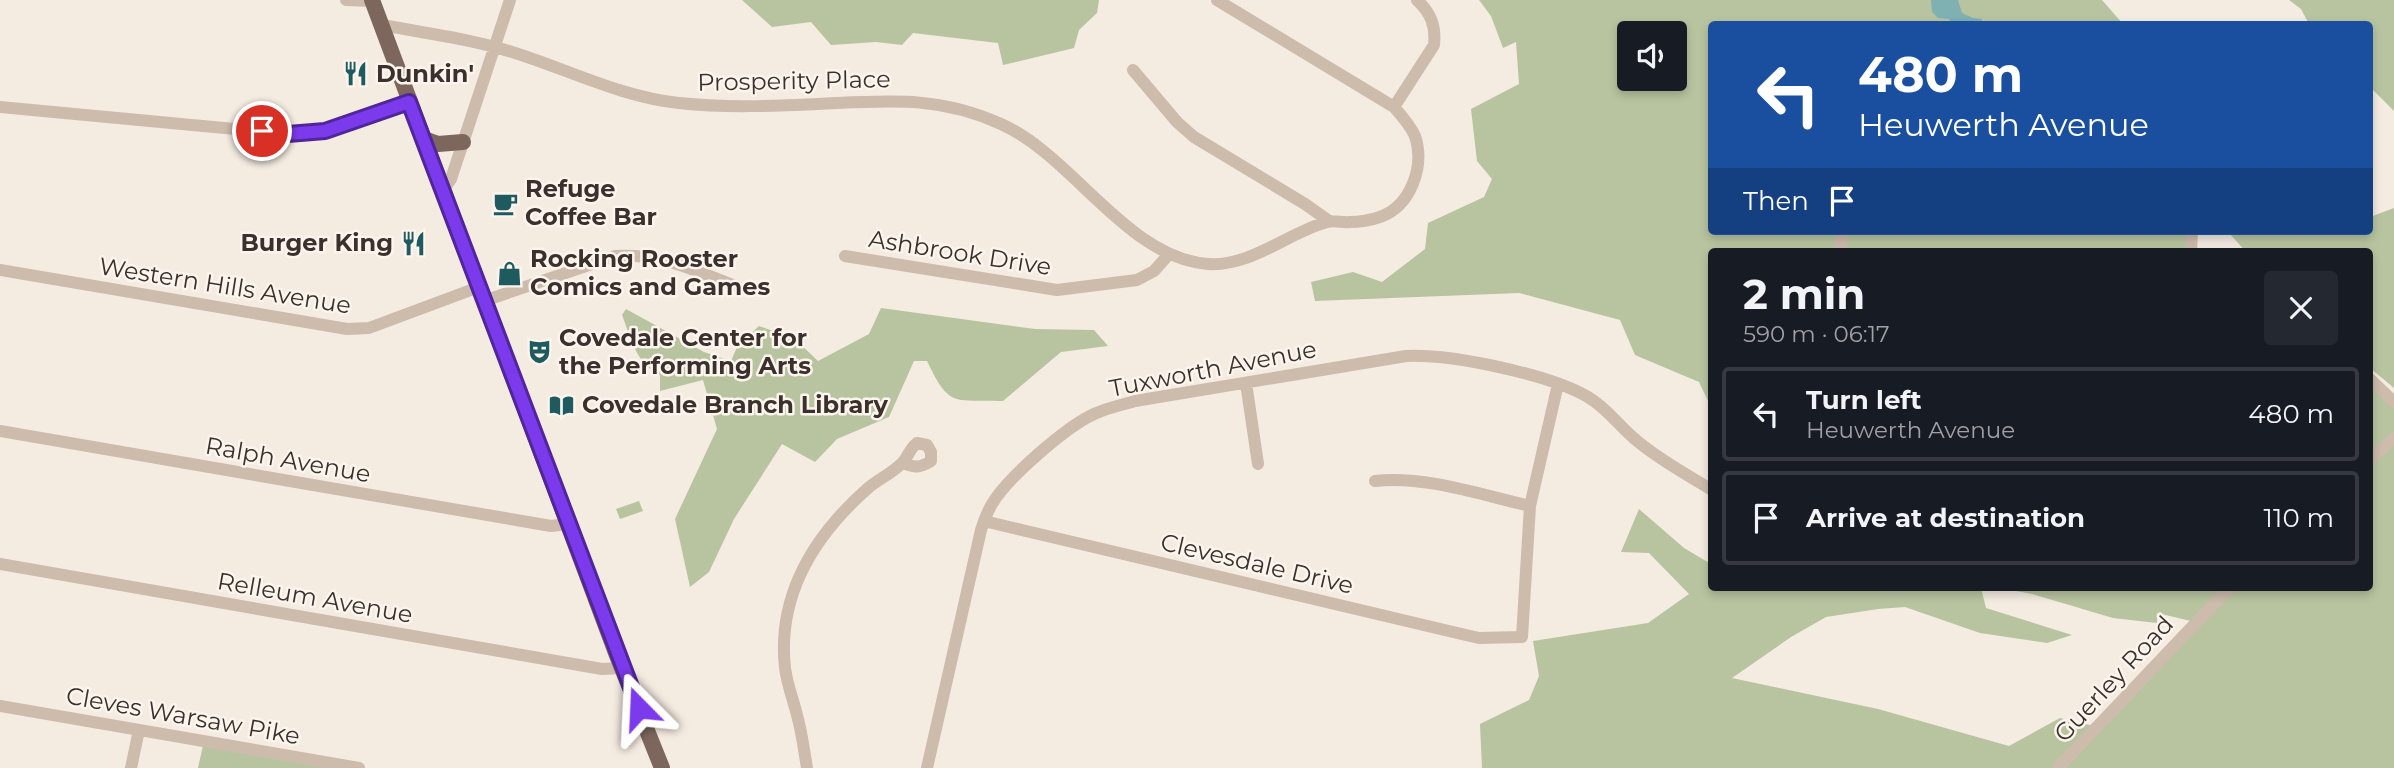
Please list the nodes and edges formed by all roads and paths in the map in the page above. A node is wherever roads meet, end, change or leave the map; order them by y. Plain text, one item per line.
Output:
1 (346, 0) edge
2 (373, 0) edge
3 (510, 0) edge
4 (1217, 0) edge
5 (1417, 0) edge
6 (382, 24) junction
7 (495, 48) junction
8 (1133, 70) dead end
9 (409, 102) junction
10 (0, 107) edge
11 (1394, 107) junction
12 (424, 139) junction
13 (463, 142) junction
14 (444, 189) junction
15 (1329, 221) junction
16 (1169, 254) junction
17 (845, 256) dead end
18 (0, 270) edge
19 (738, 287) dead end
20 (482, 294) junction
21 (2373, 382) edge
22 (1246, 383) junction
23 (1558, 384) junction
24 (2394, 402) edge
25 (0, 431) edge
26 (2394, 438) edge
27 (2373, 456) edge
28 (903, 463) dead end
29 (1258, 464) dead end
30 (1375, 481) dead end
31 (1708, 487) edge
32 (1530, 506) junction
33 (984, 521) junction
34 (568, 524) junction
35 (0, 564) edge
36 (2226, 591) edge
37 (623, 668) junction
38 (0, 706) edge
39 (139, 730) junction
40 (131, 768) edge
41 (359, 768) edge
42 (662, 768) edge
43 (807, 768) edge
44 (926, 768) edge
45 (2058, 768) edge

1 - 2 street
2 - 6 main road
3 - 7 street
4 - 11 street
5 - 11 street
6 - 7 street, Prosperity Place
6 - 9 main road
7 - 13 street
7 - 16 street, Prosperity Place
8 - 15 street
9 - 10 street
9 - 12 main road
11 - 15 street
12 - 13 main road
12 - 14 main road
13 - 14 street
14 - 20 main road
15 - 16 street
16 - 17 street, Ashbrook Drive
18 - 20 street, Western Hills Avenue
19 - 20 street, Western Hills Avenue
20 - 34 main road
21 - 24 street
22 - 23 street, Tuxworth Avenue
22 - 29 street
22 - 33 street, Tuxworth Avenue
23 - 31 street, Tuxworth Avenue
23 - 32 street
25 - 34 street, Ralph Avenue
26 - 27 street
28 - 43 street
30 - 32 street
32 - 33 street, Clevesdale Drive
33 - 44 street, Tuxworth Avenue
34 - 37 main road
35 - 37 street, Relleum Avenue
36 - 45 street, Guerley Road
37 - 42 main road
38 - 39 street, Cleves Warsaw Pike
39 - 40 street
39 - 41 street, Cleves Warsaw Pike

